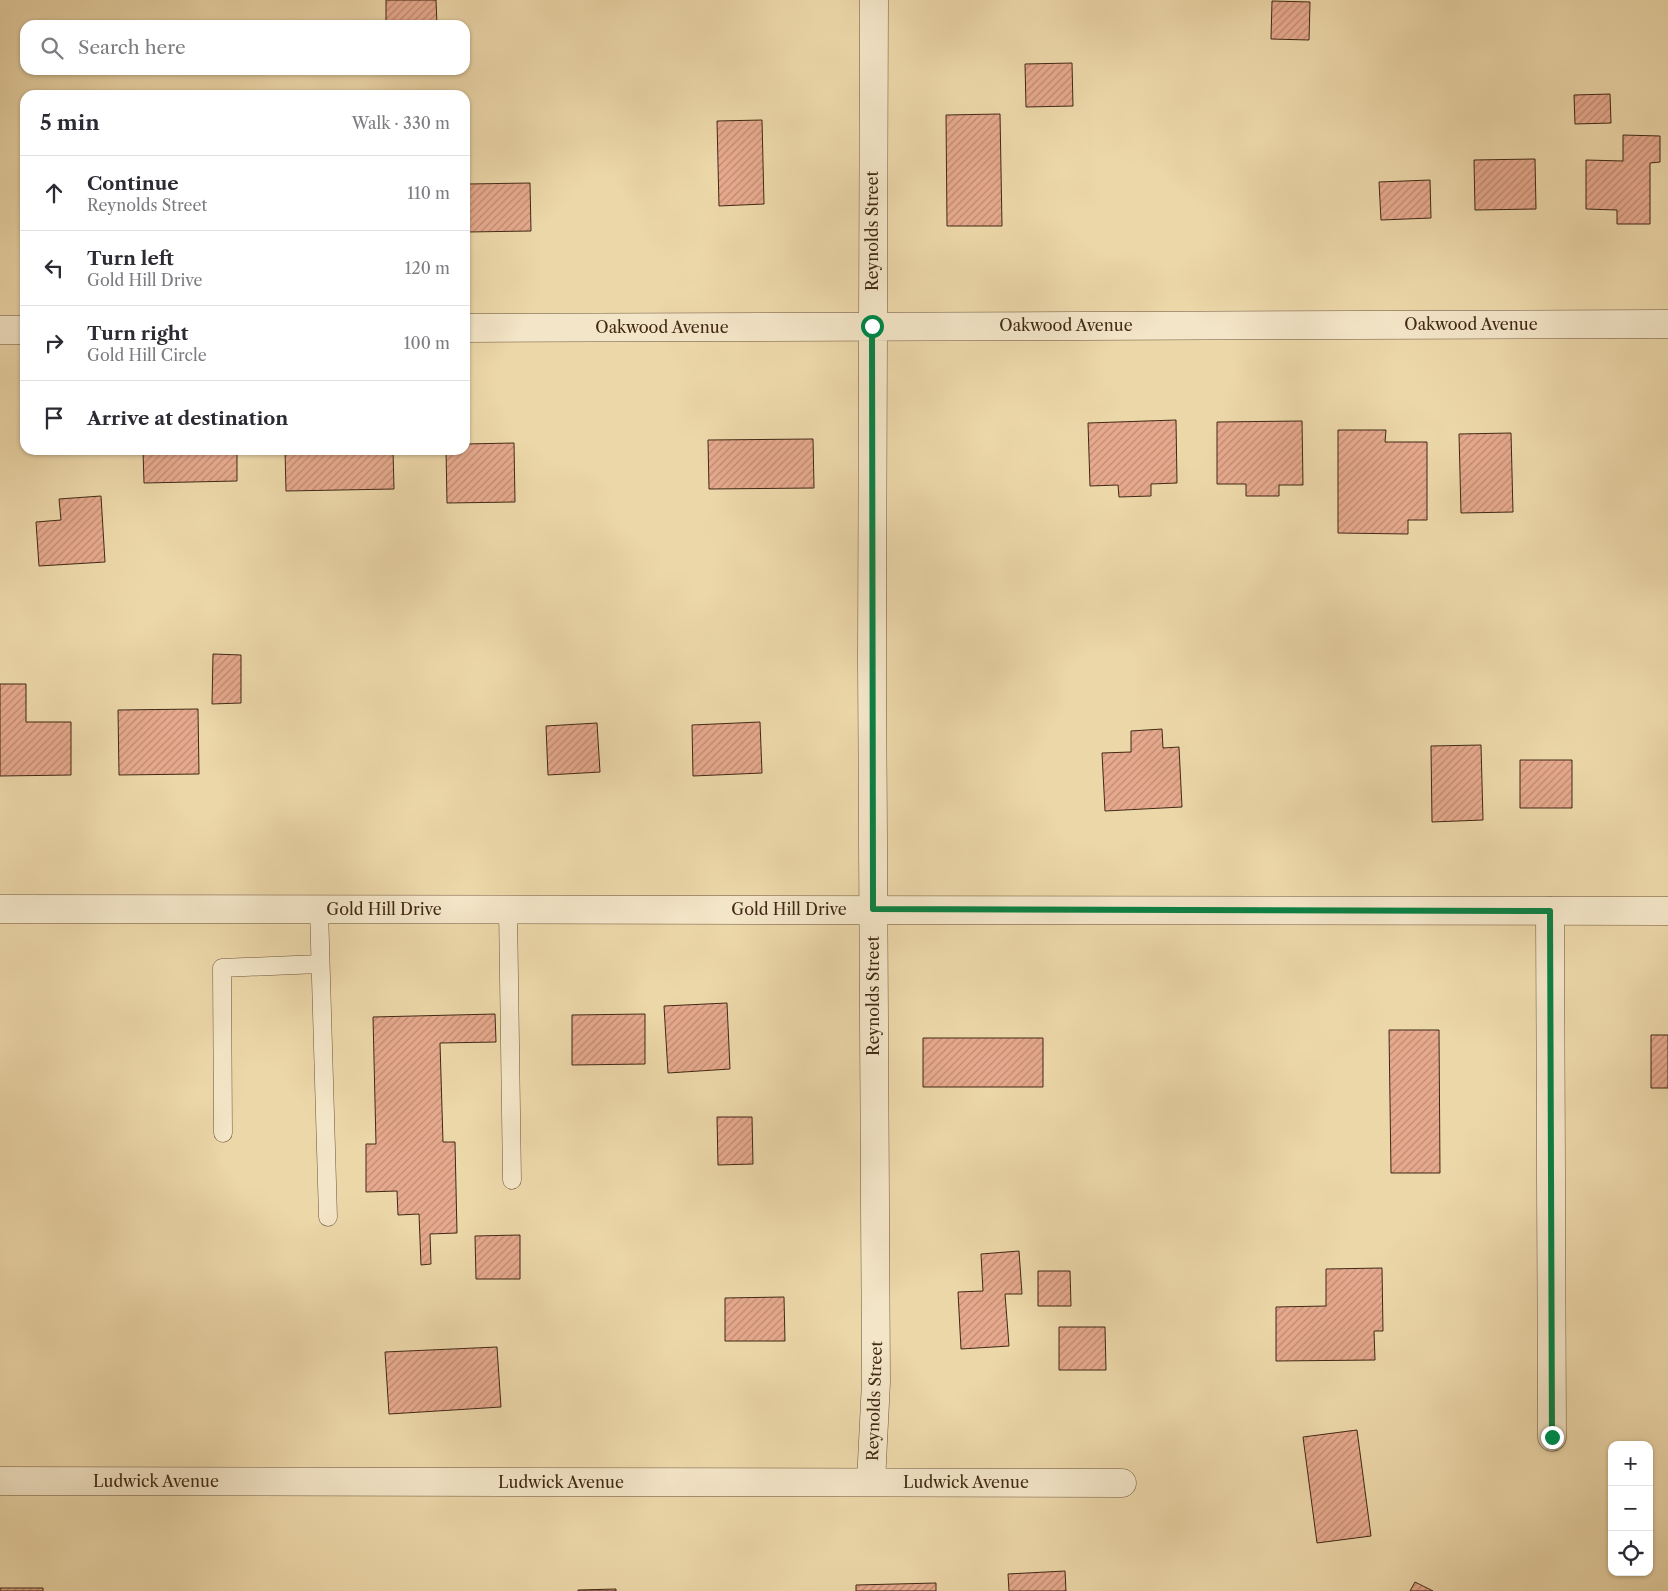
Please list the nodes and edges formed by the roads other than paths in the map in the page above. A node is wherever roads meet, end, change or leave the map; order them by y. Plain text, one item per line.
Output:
1 (874, 0) edge
2 (1668, 324) edge
3 (872, 326) junction
4 (470, 328) edge
5 (0, 330) edge
6 (20, 330) edge
7 (508, 909) junction
8 (873, 909) junction
9 (0, 910) edge
10 (319, 910) junction
11 (1550, 911) junction
12 (1668, 911) edge
13 (319, 964) junction
14 (223, 1133) dead end
15 (512, 1180) dead end
16 (328, 1217) dead end
17 (1552, 1437) dead end
18 (0, 1481) edge
19 (871, 1482) junction
20 (1122, 1483) dead end

1 - 3 street, Reynolds Street
2 - 3 street, Oakwood Avenue
3 - 4 street, Oakwood Avenue
3 - 8 street, Reynolds Street
5 - 6 street
7 - 8 street, Gold Hill Drive
7 - 10 street, Gold Hill Drive
7 - 15 lane
8 - 11 street, Gold Hill Drive
8 - 19 street, Reynolds Street
9 - 10 street, Gold Hill Drive
10 - 13 lane
11 - 12 street, Gold Hill Drive
11 - 17 street
13 - 14 lane
13 - 16 lane
18 - 19 street, Ludwick Avenue
19 - 20 street, Ludwick Avenue

